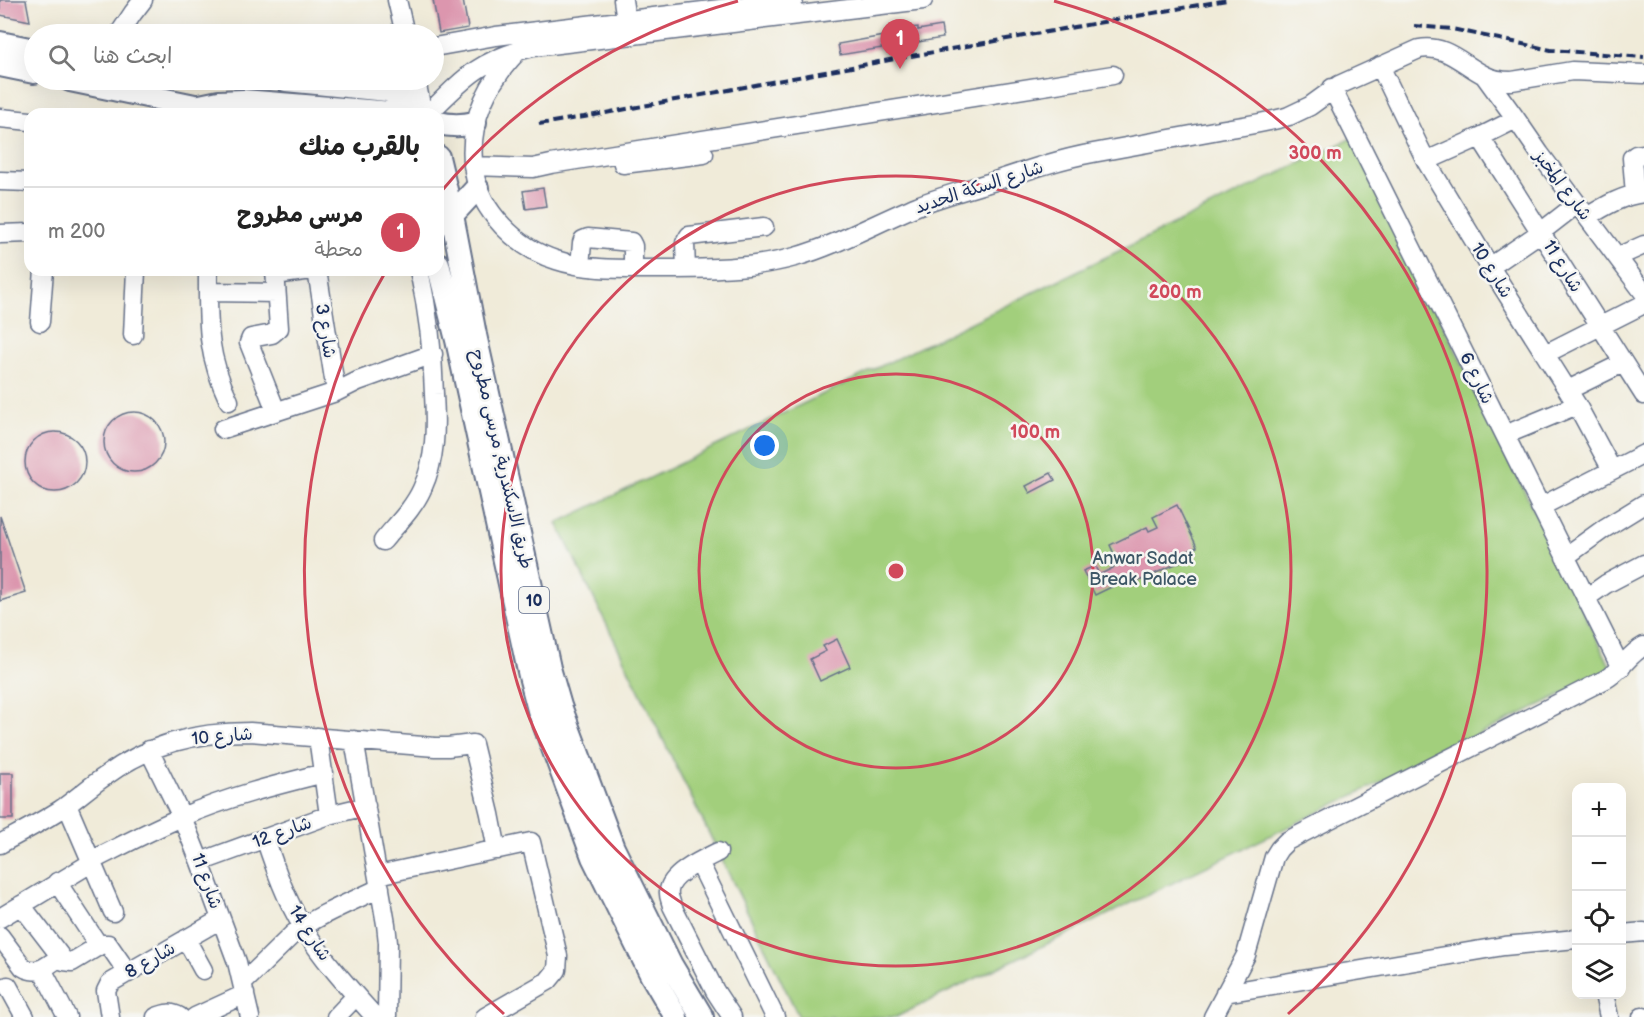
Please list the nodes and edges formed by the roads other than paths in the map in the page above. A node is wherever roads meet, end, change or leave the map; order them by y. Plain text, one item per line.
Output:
1 (143, 0) edge
2 (397, 0) edge
3 (623, 0) edge
4 (923, 0) edge
5 (724, 4) edge
6 (801, 5) edge
7 (626, 20) junction
8 (125, 24) edge
9 (403, 24) edge
10 (0, 43) edge
11 (444, 45) edge
12 (24, 49) edge
13 (518, 51) junction
14 (0, 64) edge
15 (1380, 66) junction
16 (24, 70) edge
17 (1644, 74) edge
18 (1113, 75) dead end
19 (1484, 75) junction
20 (1087, 79) junction
21 (982, 85) dead end
22 (1332, 88) junction
23 (116, 90) edge
24 (387, 90) edge
25 (418, 90) edge
26 (195, 107) junction
27 (201, 108) edge
28 (330, 108) edge
29 (419, 108) edge
30 (422, 108) edge
31 (431, 108) edge
32 (0, 117) edge
33 (1516, 119) junction
34 (24, 120) edge
35 (475, 123) junction
36 (444, 124) edge
37 (1480, 137) junction
38 (704, 154) dead end
39 (1644, 154) edge
40 (570, 161) junction
41 (1426, 161) junction
42 (473, 166) junction
43 (0, 181) edge
44 (24, 182) edge
45 (444, 182) edge
46 (477, 188) junction
47 (1640, 193) edge
48 (1582, 211) junction
49 (452, 215) junction
50 (764, 227) dead end
51 (1541, 232) junction
52 (24, 233) edge
53 (0, 234) edge
54 (1644, 245) edge
55 (1617, 257) junction
56 (580, 267) junction
57 (1490, 267) junction
58 (633, 269) junction
59 (686, 269) junction
60 (44, 276) edge
61 (136, 276) edge
62 (208, 276) edge
63 (318, 276) edge
64 (420, 276) edge
65 (441, 276) edge
66 (276, 279) edge
67 (208, 292) junction
68 (1644, 293) edge
69 (1644, 304) edge
70 (40, 322) dead end
71 (1601, 327) junction
72 (134, 334) dead end
73 (433, 354) junction
74 (1545, 354) junction
75 (1623, 363) junction
76 (336, 392) junction
77 (1644, 395) edge
78 (1572, 398) junction
79 (229, 401) dead end
80 (276, 411) junction
81 (223, 429) dead end
82 (1505, 435) junction
83 (1644, 454) edge
84 (1612, 470) junction
85 (1644, 504) edge
86 (1540, 507) junction
87 (383, 541) dead end
88 (1565, 557) junction
89 (1644, 564) edge
90 (1586, 598) junction
91 (1644, 646) edge
92 (1621, 668) junction
93 (318, 737) junction
94 (354, 740) junction
95 (149, 750) junction
96 (324, 773) junction
97 (67, 805) junction
98 (366, 807) junction
99 (329, 815) junction
100 (182, 817) junction
101 (265, 838) junction
102 (0, 844) edge
103 (497, 850) junction
104 (718, 852) dead end
105 (91, 862) junction
106 (201, 862) junction
107 (699, 862) junction
108 (57, 882) junction
109 (379, 882) junction
110 (21, 905) junction
111 (113, 912) dead end
112 (0, 917) edge
113 (221, 919) junction
114 (302, 927) junction
115 (1644, 932) edge
116 (1626, 934) edge
117 (0, 936) edge
118 (186, 939) junction
119 (1572, 939) edge
120 (99, 946) junction
121 (60, 957) junction
122 (42, 969) junction
123 (203, 970) dead end
124 (128, 973) junction
125 (8, 987) dead end
126 (244, 988) junction
127 (1225, 993) junction
128 (356, 996) junction
129 (1605, 999) edge
130 (25, 1017) edge
131 (67, 1017) edge
132 (110, 1017) edge
133 (156, 1017) edge
134 (180, 1017) edge
135 (195, 1017) edge
136 (250, 1017) edge
137 (336, 1017) edge
138 (375, 1017) edge
139 (387, 1017) edge
140 (485, 1017) edge
141 (676, 1017) edge
142 (702, 1017) edge
143 (732, 1017) edge
144 (775, 1017) edge
145 (1213, 1017) edge
146 (1609, 1017) edge

1 - 8 street
2 - 9 street
3 - 7 street
4 - 6 street
5 - 6 street
5 - 7 street
6 - 13 street
7 - 11 street
10 - 12 main road
13 - 31 street
13 - 35 street, شارع السكة الحديد
14 - 16 main road
15 - 19 street, شارع السكة الحديد
15 - 22 street, شارع السكة الحديد
15 - 41 street, شارع 10
17 - 19 street, شارع السكة الحديد
18 - 20 street
19 - 33 street, شارع المخبز
20 - 21 street
20 - 40 street
22 - 59 street, شارع السكة الحديد
22 - 82 street, شارع 6
23 - 26 main road
24 - 29 main road
25 - 30 street
26 - 27 main road
26 - 28 main road
32 - 34 street
33 - 37 street
33 - 48 street, شارع المخبز
35 - 36 main road
35 - 42 street, شارع السكة الحديد
37 - 41 street
37 - 51 street, شارع 11
38 - 40 street
39 - 47 street
40 - 42 street
41 - 57 street, شارع 10
42 - 46 street, شارع السكة الحديد
43 - 44 street
45 - 49 main road, طريق الاسكندرية, مرسى مطروح / 10
46 - 49 main road
46 - 56 street, شارع السكة الحديد
47 - 48 street
48 - 51 street
48 - 55 street, شارع المخبز
49 - 142 main road, طريق الاسكندرية, مرسى مطروح / 10
50 - 59 street
51 - 57 street
51 - 71 street, شارع 11
52 - 53 street
54 - 55 street
55 - 68 street, شارع المخبز
56 - 58 street, شارع السكة الحديد
56 - 58 street
57 - 74 street, شارع 10
58 - 59 street, شارع السكة الحديد
60 - 70 street
61 - 72 street
62 - 67 street
63 - 76 street, شارع 3
64 - 73 street
65 - 141 main road, طريق الاسكندرية, مرسى مطروح / 10
66 - 67 street
66 - 80 street
67 - 79 street
69 - 71 street
71 - 74 street
71 - 75 street, شارع 11
73 - 76 street
73 - 87 street
74 - 78 street, شارع 10
75 - 77 street, شارع 11
75 - 78 street
76 - 80 street
78 - 82 street
78 - 84 street, شارع 10
80 - 81 street
82 - 86 street, شارع 6
83 - 84 street
84 - 86 street
85 - 88 street
86 - 88 street, شارع 6
88 - 90 street, شارع 6
89 - 90 street
90 - 92 street, شارع 6
91 - 92 street
92 - 127 street
93 - 94 street, شارع 10
93 - 95 street, شارع 10
93 - 96 street
94 - 98 street
94 - 103 street, شارع 10
95 - 97 street, شارع 10
95 - 100 street, شارع 11
96 - 99 street
96 - 100 street
97 - 102 street, شارع 10
97 - 105 street
98 - 99 street, شارع 12
98 - 109 street
99 - 101 street, شارع 12
100 - 105 street
100 - 106 street, شارع 11
101 - 106 street, شارع 12
101 - 114 street, شارع 14
103 - 109 street
103 - 140 street
104 - 107 street
105 - 108 street
105 - 111 street
106 - 113 street, شارع 11
107 - 143 street
107 - 144 street
108 - 110 street
108 - 120 street
109 - 114 street
109 - 139 street
110 - 112 street
110 - 121 street
113 - 118 street, شارع 8
113 - 126 street, شارع 11
114 - 126 street
114 - 128 street, شارع 14
115 - 116 street
117 - 122 street
118 - 123 street
118 - 124 street, شارع 8
119 - 127 street
120 - 121 street
120 - 124 street
121 - 122 street
122 - 131 street
124 - 132 street, شارع 8
125 - 130 street
126 - 135 street
126 - 136 street, شارع 11
127 - 145 street
128 - 137 street
128 - 138 street, شارع 14
129 - 146 street
133 - 134 street

